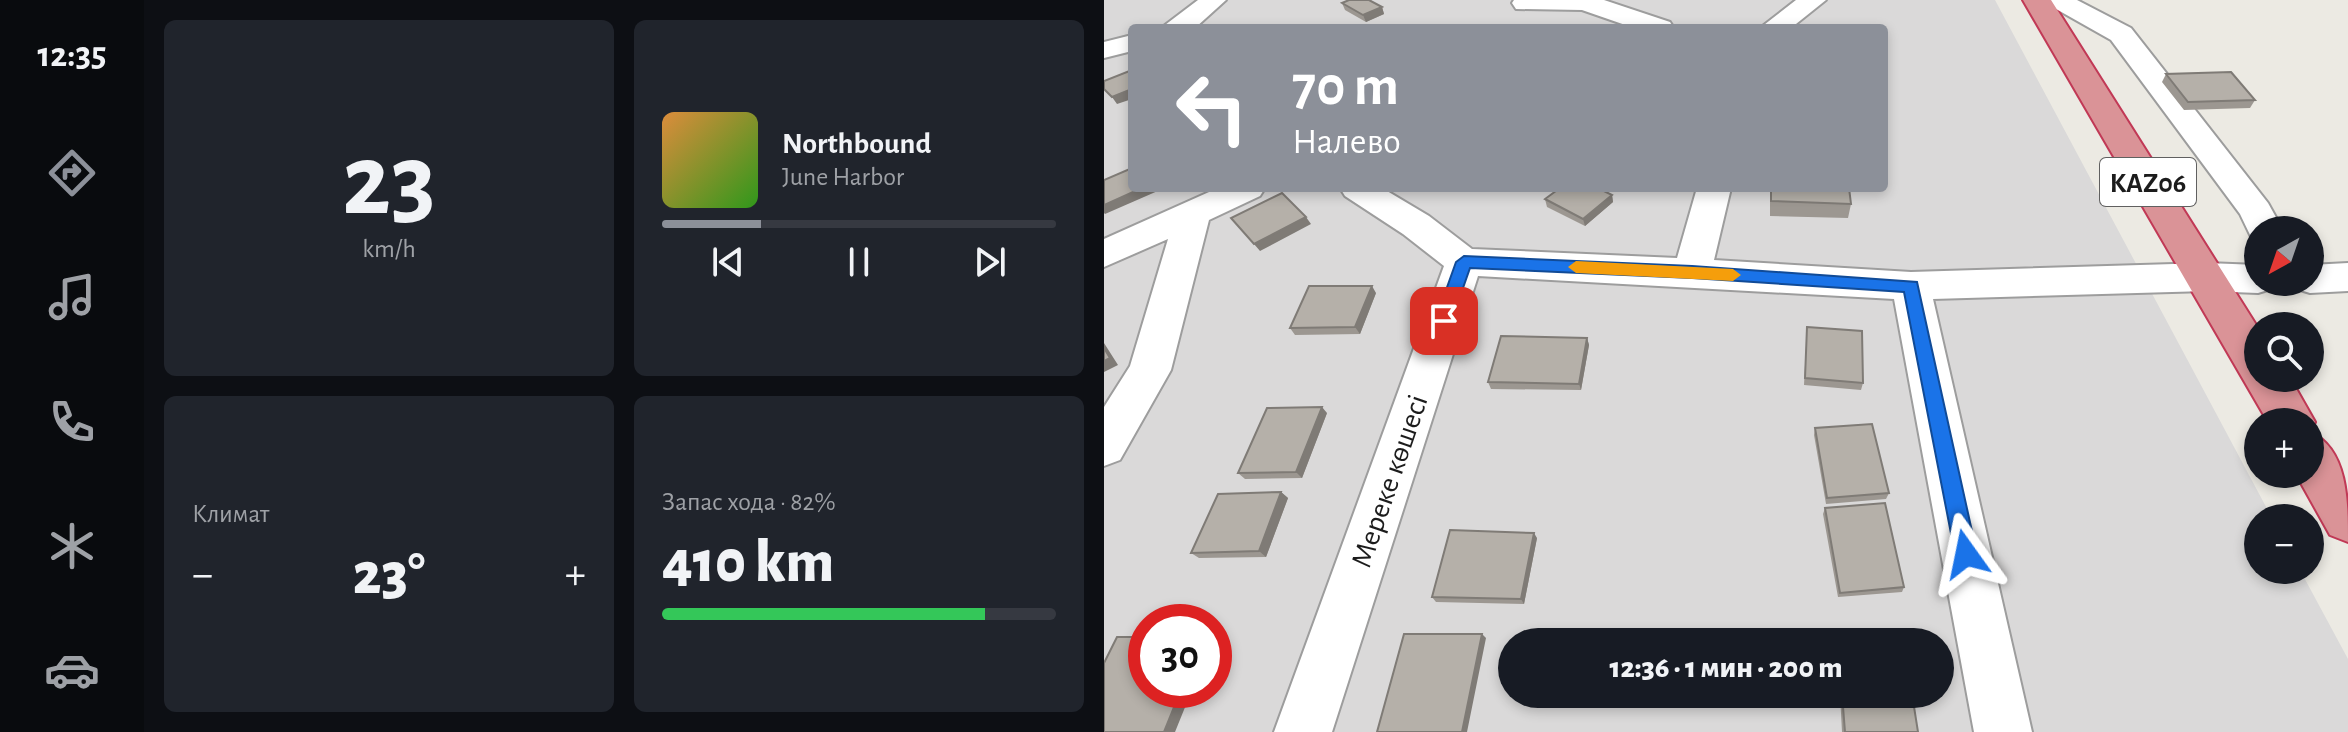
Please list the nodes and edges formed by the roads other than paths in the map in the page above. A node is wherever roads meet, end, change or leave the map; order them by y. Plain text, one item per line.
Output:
1 (1213, 0) edge
2 (1813, 0) edge
3 (2037, 0) edge
4 (2058, 0) edge
5 (1521, 2) edge
6 (1183, 24) edge
7 (1574, 24) edge
8 (1648, 24) edge
9 (1780, 24) edge
10 (1128, 44) edge
11 (1104, 50) edge
12 (1239, 192) edge
13 (1363, 192) edge
14 (1713, 192) edge
15 (1193, 213) junction
16 (2258, 216) edge
17 (1104, 254) edge
18 (1464, 262) junction
19 (1692, 272) junction
20 (2207, 277) junction
21 (2348, 277) edge
22 (2244, 278) edge
23 (2324, 278) edge
24 (1911, 286) junction
25 (2244, 341) edge
26 (1104, 446) edge
27 (2324, 477) edge
28 (2348, 518) edge
29 (1303, 732) edge
30 (2003, 732) edge

1 - 6 street
2 - 9 street
3 - 20 highway, KАZ06
4 - 16 street
5 - 7 street
5 - 8 street
10 - 11 street
12 - 15 street
13 - 18 street
14 - 19 street
15 - 17 street
15 - 26 street
18 - 19 street
18 - 29 street, Мереке көшесі
19 - 24 street
20 - 22 street
20 - 24 street
20 - 25 highway, KАZ06
21 - 23 street
24 - 30 street
27 - 28 highway

